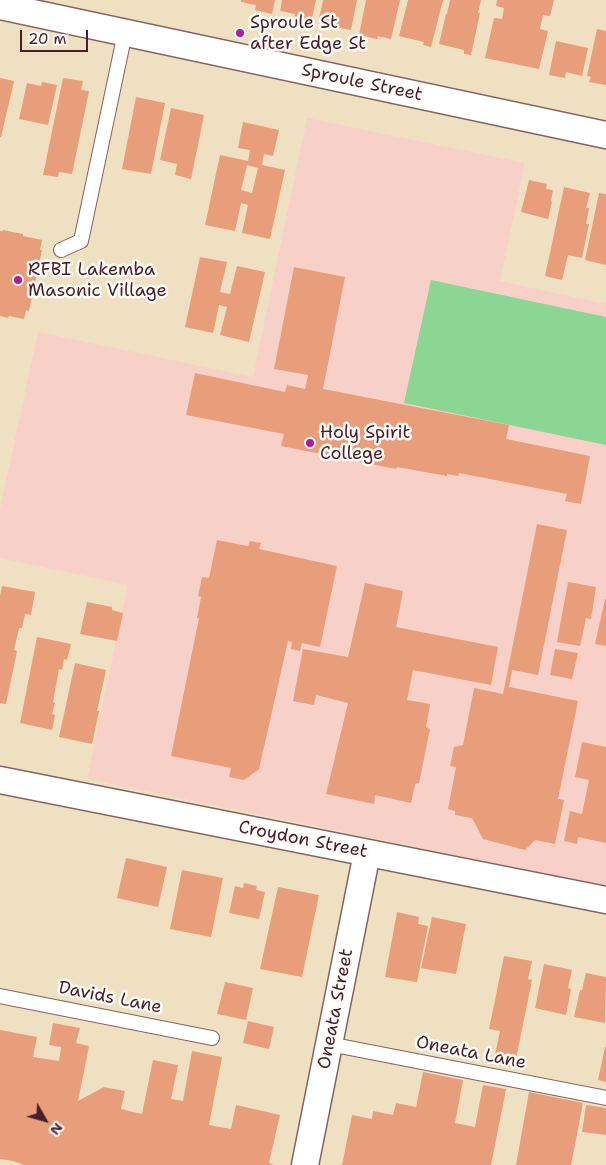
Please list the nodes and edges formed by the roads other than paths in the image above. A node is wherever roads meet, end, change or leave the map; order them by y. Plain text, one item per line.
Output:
1 (0, 6) edge
2 (125, 33) junction
3 (606, 135) edge
4 (61, 250) dead end
5 (0, 780) edge
6 (367, 853) junction
7 (606, 900) edge
8 (0, 996) edge
9 (212, 1038) dead end
10 (329, 1044) junction
11 (606, 1098) edge
12 (305, 1165) edge

1 - 2 street, Sproule Street
2 - 3 street, Sproule Street
2 - 4 lane
5 - 6 street, Croydon Street
6 - 7 street, Croydon Street
6 - 10 street, Oneata Street
8 - 9 lane, Davids Lane
10 - 11 lane, Oneata Lane
10 - 12 street, Oneata Street

